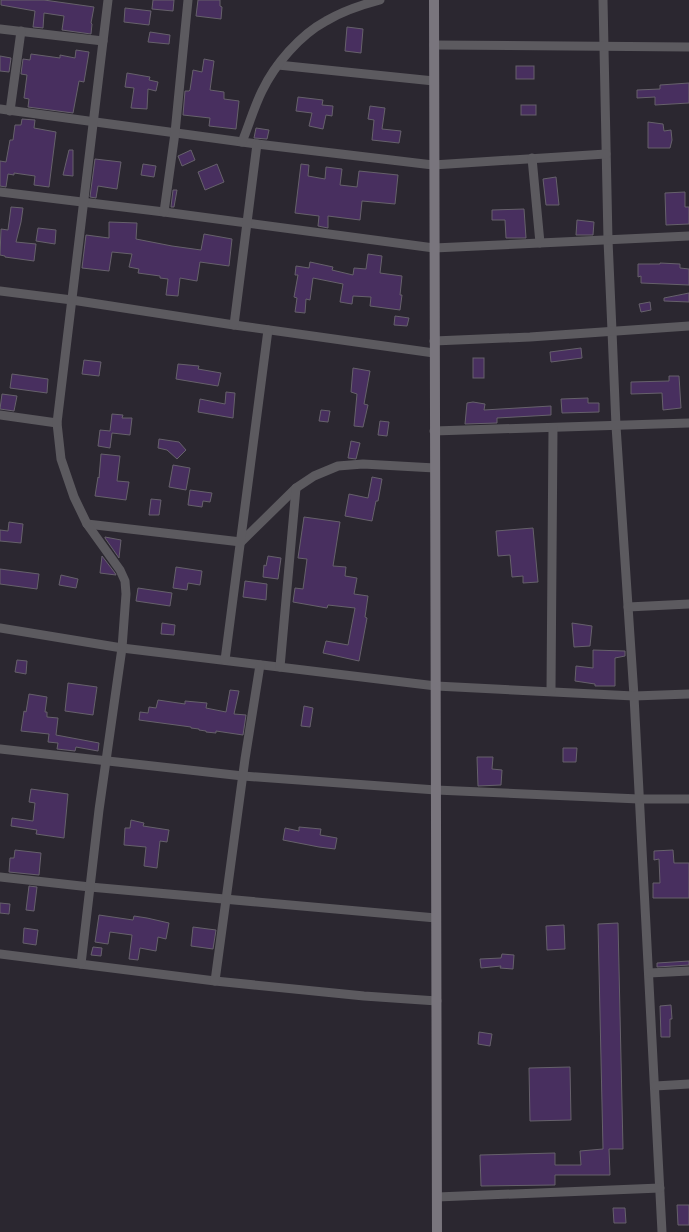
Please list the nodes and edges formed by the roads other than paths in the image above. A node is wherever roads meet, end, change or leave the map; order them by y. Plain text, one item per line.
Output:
1 (108, 0) edge
2 (188, 0) edge
3 (380, 0) edge
4 (434, 0) edge
5 (603, 0) edge
6 (0, 29) edge
7 (21, 31) junction
8 (103, 41) junction
9 (434, 45) junction
10 (604, 47) junction
11 (689, 47) edge
12 (278, 65) junction
13 (434, 81) junction
14 (0, 109) edge
15 (10, 110) junction
16 (93, 122) junction
17 (175, 133) junction
18 (242, 142) junction
19 (257, 144) junction
20 (606, 154) junction
21 (532, 158) junction
22 (434, 165) junction
23 (0, 192) edge
24 (84, 203) junction
25 (164, 212) junction
26 (246, 223) junction
27 (689, 236) edge
28 (608, 240) junction
29 (540, 243) junction
30 (434, 248) junction
31 (0, 292) edge
32 (72, 300) junction
33 (234, 325) junction
34 (689, 326) edge
35 (268, 330) junction
36 (612, 331) junction
37 (434, 341) junction
38 (434, 353) junction
39 (0, 415) edge
40 (57, 422) junction
41 (689, 423) edge
42 (616, 426) junction
43 (553, 428) junction
44 (434, 431) junction
45 (435, 468) junction
46 (296, 488) junction
47 (87, 524) junction
48 (241, 542) junction
49 (689, 604) edge
50 (628, 607) junction
51 (0, 628) edge
52 (122, 648) junction
53 (226, 660) junction
54 (260, 665) junction
55 (280, 667) junction
56 (436, 686) junction
57 (551, 691) junction
58 (689, 694) edge
59 (634, 696) junction
60 (0, 749) edge
61 (106, 762) junction
62 (243, 776) junction
63 (436, 790) junction
64 (639, 799) junction
65 (689, 799) edge
66 (0, 877) edge
67 (90, 887) junction
68 (226, 900) junction
69 (436, 918) junction
70 (0, 954) edge
71 (81, 964) junction
72 (689, 971) edge
73 (649, 973) junction
74 (215, 981) junction
75 (437, 1001) junction
76 (689, 1084) edge
77 (654, 1086) junction
78 (660, 1188) junction
79 (437, 1197) junction
80 (437, 1232) edge
81 (662, 1232) edge

1 - 8 street
2 - 17 street
3 - 12 street
4 - 9 main road
5 - 10 street
6 - 7 street
7 - 8 street
7 - 15 street
8 - 16 street
9 - 10 street
9 - 13 main road
10 - 11 street
10 - 20 street
12 - 13 street
12 - 18 street
13 - 22 main road
14 - 15 street
15 - 16 street
16 - 17 street
16 - 24 street
17 - 18 street
17 - 25 street
18 - 19 street
19 - 22 street
19 - 26 street
20 - 21 street
20 - 28 street
21 - 22 street
21 - 29 street
22 - 30 main road
23 - 24 street
24 - 25 street
24 - 32 street
25 - 26 street
26 - 30 street
26 - 33 street
27 - 28 street
28 - 29 street
28 - 36 street
29 - 30 street
30 - 37 main road
31 - 32 street
32 - 33 street
32 - 40 street
33 - 35 street
34 - 36 street
35 - 38 street
35 - 48 street
36 - 37 street
36 - 42 street
37 - 38 main road
38 - 44 main road
39 - 40 street
40 - 47 street
41 - 42 street
42 - 43 street
42 - 50 street
43 - 44 street
43 - 57 street
44 - 45 main road
45 - 46 street
45 - 56 main road
46 - 48 street
46 - 55 street
47 - 48 street
47 - 52 street
48 - 53 street
49 - 50 street
50 - 59 street
51 - 52 street
52 - 53 street
52 - 61 street
53 - 54 street
54 - 55 street
54 - 62 street
55 - 56 street
56 - 57 street
56 - 63 main road
57 - 59 street
58 - 59 street
59 - 64 street
60 - 61 street
61 - 62 street
61 - 67 street
62 - 63 street
62 - 68 street
63 - 64 street
63 - 69 main road
64 - 65 street
64 - 73 street
66 - 67 street
67 - 68 street
67 - 71 street
68 - 69 street
68 - 74 street
69 - 75 main road
70 - 71 street
71 - 74 street
72 - 73 street
73 - 77 street
74 - 75 street
75 - 79 main road
76 - 77 street
77 - 78 street
78 - 79 street
78 - 81 street
79 - 80 main road

